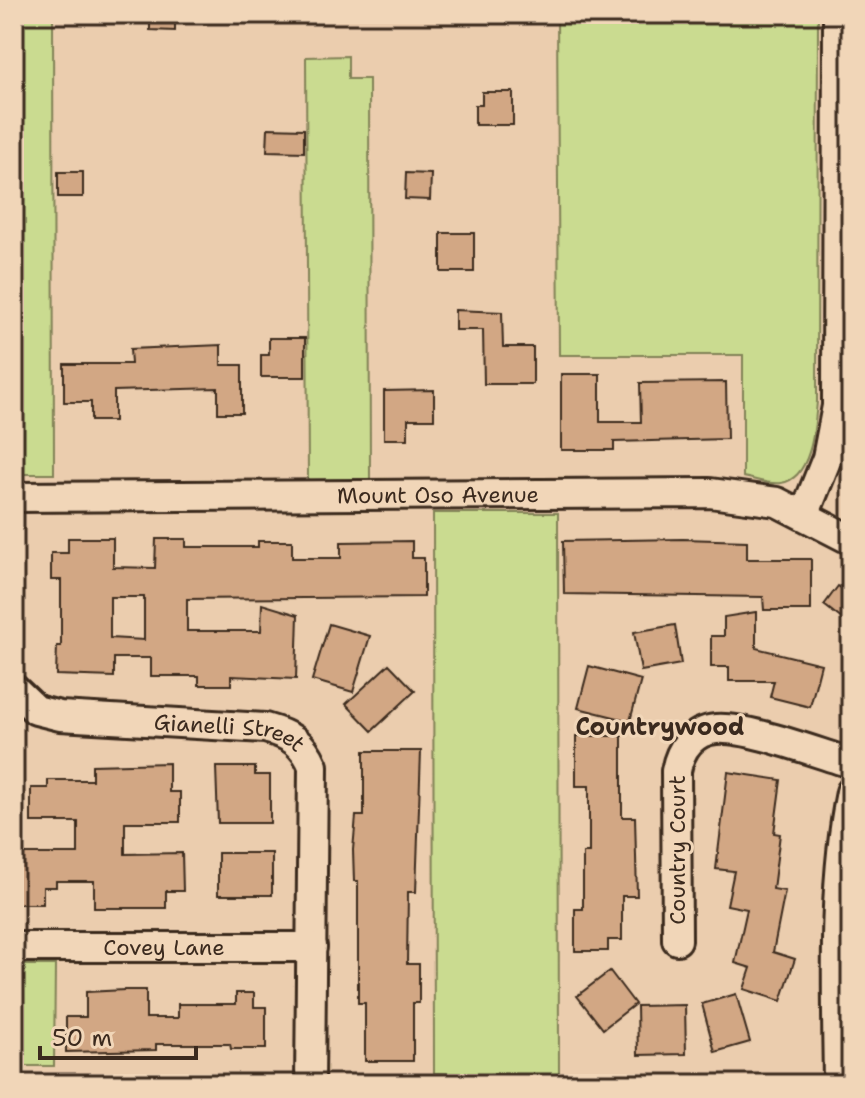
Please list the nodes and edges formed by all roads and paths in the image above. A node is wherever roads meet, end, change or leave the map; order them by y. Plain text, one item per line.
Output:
1 (838, 14) edge
2 (14, 497) edge
3 (805, 513) junction
4 (851, 540) edge
5 (14, 689) edge
6 (851, 763) edge
7 (851, 792) edge
8 (677, 940) dead end
9 (14, 947) edge
10 (312, 947) junction
11 (310, 1084) edge
12 (838, 1084) edge

1 - 3 street
2 - 3 street, Mount Oso Avenue
3 - 4 street, Mount Oso Avenue
5 - 10 street, Gianelli Street
6 - 8 street, Country Court
7 - 12 street
9 - 10 street, Covey Lane
10 - 11 street, Gianelli Street

